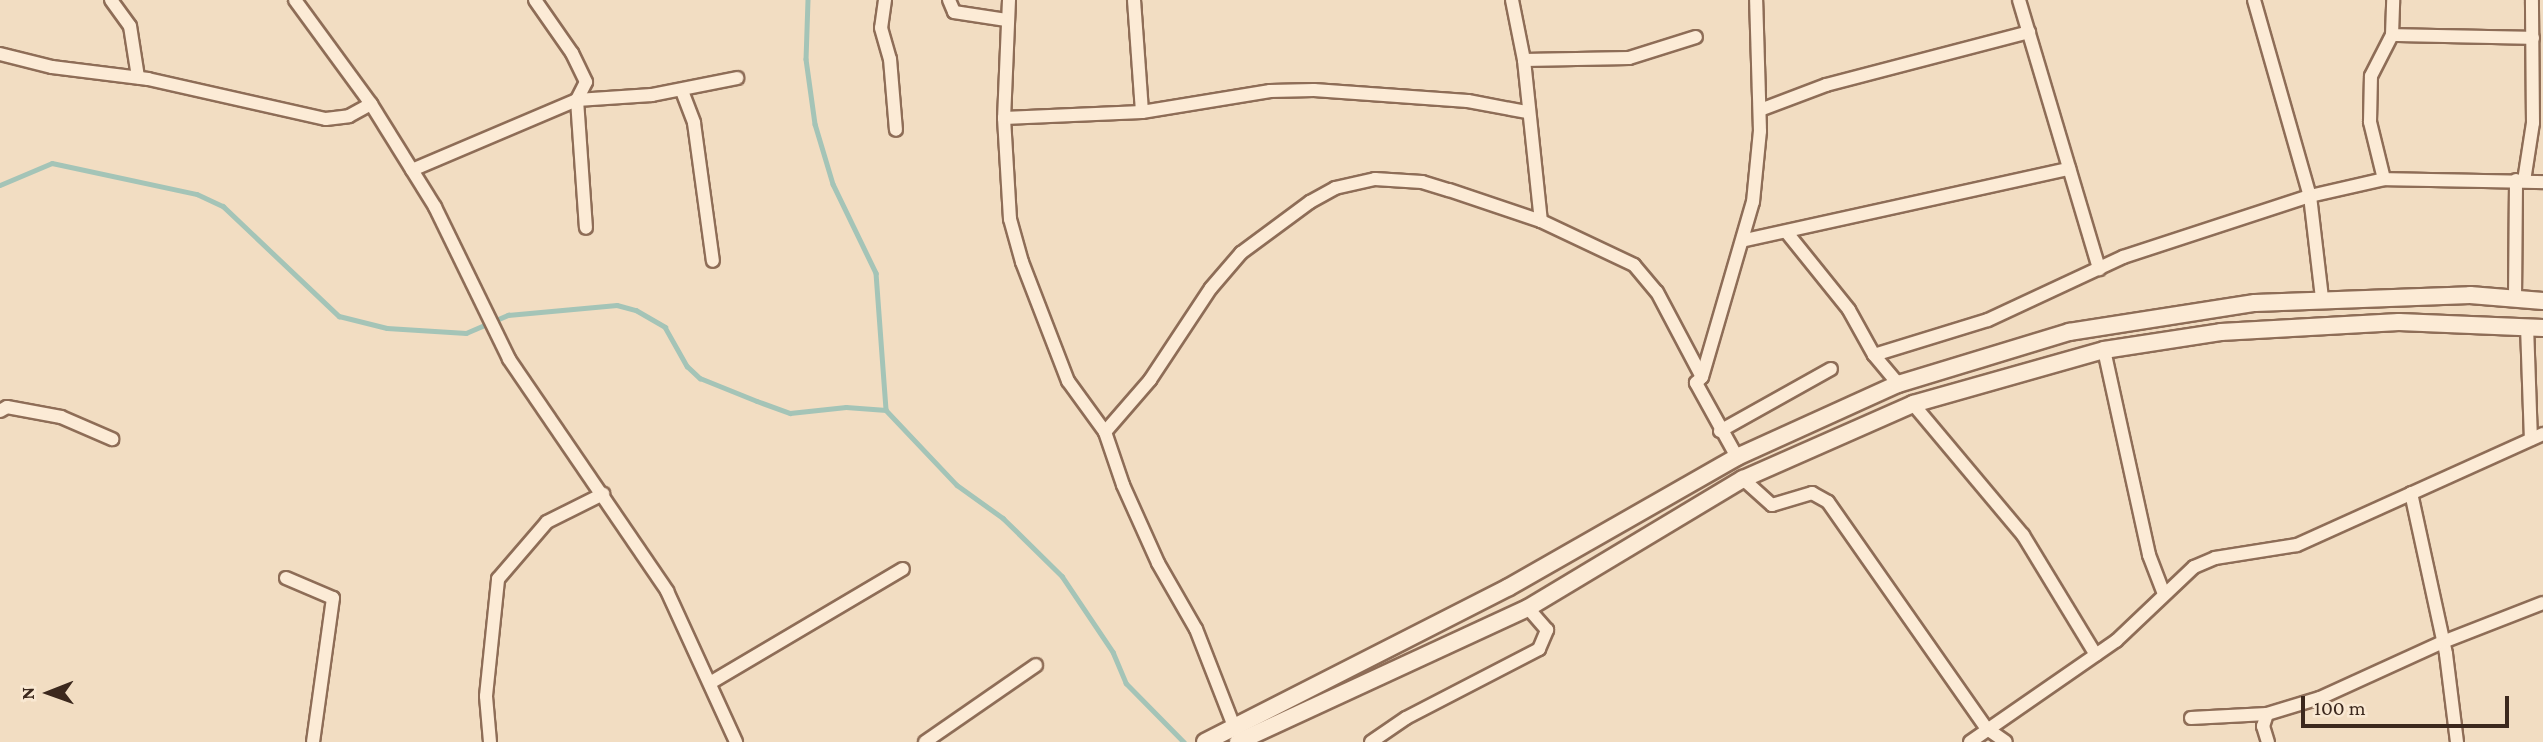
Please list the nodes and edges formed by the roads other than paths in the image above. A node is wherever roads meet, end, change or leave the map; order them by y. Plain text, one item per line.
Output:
1 (111, 0) edge
2 (295, 0) edge
3 (535, 0) edge
4 (884, 0) edge
5 (949, 0) edge
6 (1009, 0) edge
7 (1134, 0) edge
8 (1512, 0) edge
9 (1756, 0) edge
10 (2019, 0) edge
11 (2254, 0) edge
12 (2393, 0) edge
13 (2532, 0) edge
14 (1006, 20) junction
15 (2029, 32) junction
16 (2392, 35) junction
17 (1696, 37) dead end
18 (2533, 38) junction
19 (0, 54) edge
20 (1524, 60) junction
21 (138, 77) junction
22 (737, 78) dead end
23 (682, 90) junction
24 (577, 100) junction
25 (371, 104) junction
26 (1760, 110) junction
27 (1142, 111) junction
28 (1526, 112) junction
29 (1004, 118) junction
30 (896, 130) dead end
31 (2069, 169) junction
32 (412, 170) junction
33 (2384, 179) junction
34 (2520, 181) junction
35 (2543, 182) edge
36 (2310, 196) junction
37 (1541, 220) junction
38 (586, 228) dead end
39 (1787, 234) junction
40 (1745, 240) junction
41 (713, 261) dead end
42 (2099, 269) junction
43 (2322, 298) junction
44 (2515, 298) junction
45 (2543, 301) edge
46 (2535, 327) edge
47 (2105, 350) junction
48 (1874, 355) junction
49 (1831, 369) dead end
50 (1702, 377) junction
51 (1898, 384) junction
52 (1913, 404) junction
53 (0, 411) edge
54 (1720, 431) junction
55 (1105, 432) junction
56 (2537, 436) edge
57 (113, 439) dead end
58 (1737, 457) junction
59 (1743, 479) junction
60 (2411, 493) junction
61 (603, 494) junction
62 (903, 569) dead end
63 (286, 578) dead end
64 (2164, 591) junction
65 (2543, 603) edge
66 (1528, 608) junction
67 (2442, 642) junction
68 (2096, 656) junction
69 (1036, 665) dead end
70 (710, 683) junction
71 (2267, 714) junction
72 (2191, 718) dead end
73 (1986, 729) junction
74 (1235, 733) edge
75 (313, 742) edge
76 (490, 742) edge
77 (736, 742) edge
78 (925, 742) edge
79 (1205, 742) edge
80 (1371, 742) edge
81 (1970, 742) edge
82 (2006, 742) edge
83 (2268, 742) edge
84 (2457, 742) edge

1 - 21 street
2 - 25 street
3 - 24 street
4 - 30 street
5 - 14 street
6 - 14 street
7 - 27 street
8 - 20 street
9 - 26 street
10 - 15 street
11 - 36 street
12 - 16 street
13 - 18 street
14 - 29 street
15 - 26 street
15 - 31 street
16 - 18 street
16 - 33 street
17 - 20 street
18 - 34 street
19 - 21 street
20 - 28 street
21 - 25 street
22 - 23 street
23 - 24 street
23 - 41 street
24 - 32 street
24 - 38 street
25 - 32 street
26 - 40 street
27 - 28 street
27 - 29 street
28 - 37 street
29 - 55 street
31 - 39 street
31 - 42 street
32 - 61 street
33 - 34 street
33 - 36 street
34 - 35 street
34 - 44 street
36 - 42 street
36 - 43 street
37 - 50 street
37 - 55 street
39 - 40 street
39 - 48 street
40 - 50 street
42 - 48 street
43 - 44 main road
43 - 51 main road
44 - 45 main road
46 - 47 main road
46 - 56 street
47 - 52 main road
47 - 64 street
48 - 51 street
49 - 54 street
50 - 54 street
51 - 58 main road
52 - 59 main road
52 - 68 street
53 - 57 street
54 - 58 street
55 - 74 street
56 - 60 street
58 - 74 main road
59 - 66 main road
59 - 73 street
60 - 64 street
60 - 67 street
61 - 70 street
61 - 76 street
62 - 70 street
63 - 75 street
64 - 68 street
65 - 67 street
66 - 74 main road
66 - 80 street
67 - 71 street
67 - 84 street
68 - 73 street
69 - 78 street
70 - 77 street
71 - 72 street
71 - 83 street
73 - 81 street
73 - 82 street
74 - 79 main road

